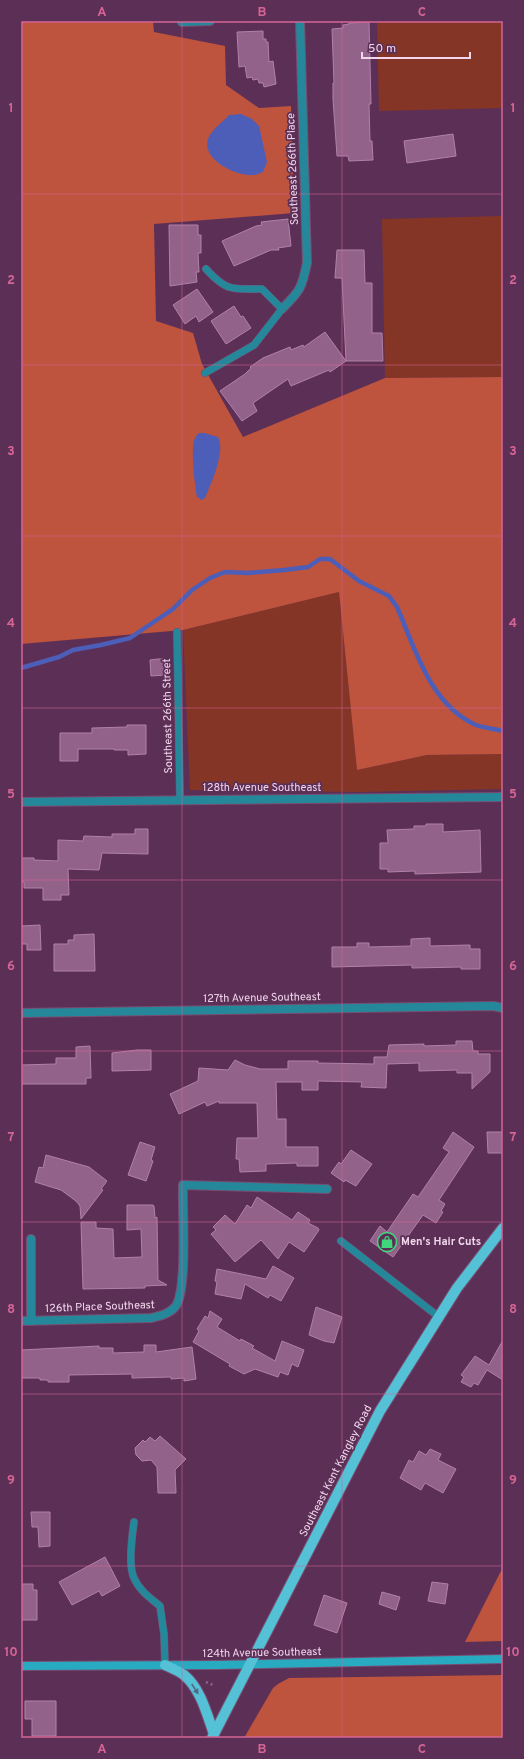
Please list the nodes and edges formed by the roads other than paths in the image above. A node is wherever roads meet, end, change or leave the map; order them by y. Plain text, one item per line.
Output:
1 (210, 21) edge
2 (300, 21) edge
3 (182, 22) edge
4 (206, 269) dead end
5 (282, 309) junction
6 (205, 374) dead end
7 (177, 632) dead end
8 (503, 797) edge
9 (180, 800) junction
10 (21, 802) edge
11 (503, 1008) edge
12 (21, 1013) edge
13 (327, 1189) dead end
14 (503, 1228) edge
15 (31, 1239) dead end
16 (342, 1241) dead end
17 (439, 1317) junction
18 (21, 1321) edge
19 (31, 1321) junction
20 (134, 1522) dead end
21 (503, 1659) edge
22 (250, 1664) junction
23 (165, 1665) junction
24 (21, 1666) edge
25 (213, 1736) edge

1 - 3 street
2 - 5 street, Southeast 266th Place
4 - 5 lane
5 - 6 lane
7 - 9 lane, Southeast 266th Street
8 - 9 street, 128th Avenue Southeast
9 - 10 street, 128th Avenue Southeast
11 - 12 street, 127th Avenue Southeast
13 - 19 street, 126th Place Southeast
14 - 17 main road, Southeast Kent Kangley Road
15 - 19 street
16 - 17 lane
17 - 22 main road, Southeast Kent Kangley Road
18 - 19 street, 126th Place Southeast
20 - 23 lane
21 - 22 street, 124th Avenue Southeast
22 - 23 street, 124th Avenue Southeast
22 - 25 main road, Southeast Kent Kangley Road
23 - 24 street, 124th Avenue Southeast
23 -> 25 main road

